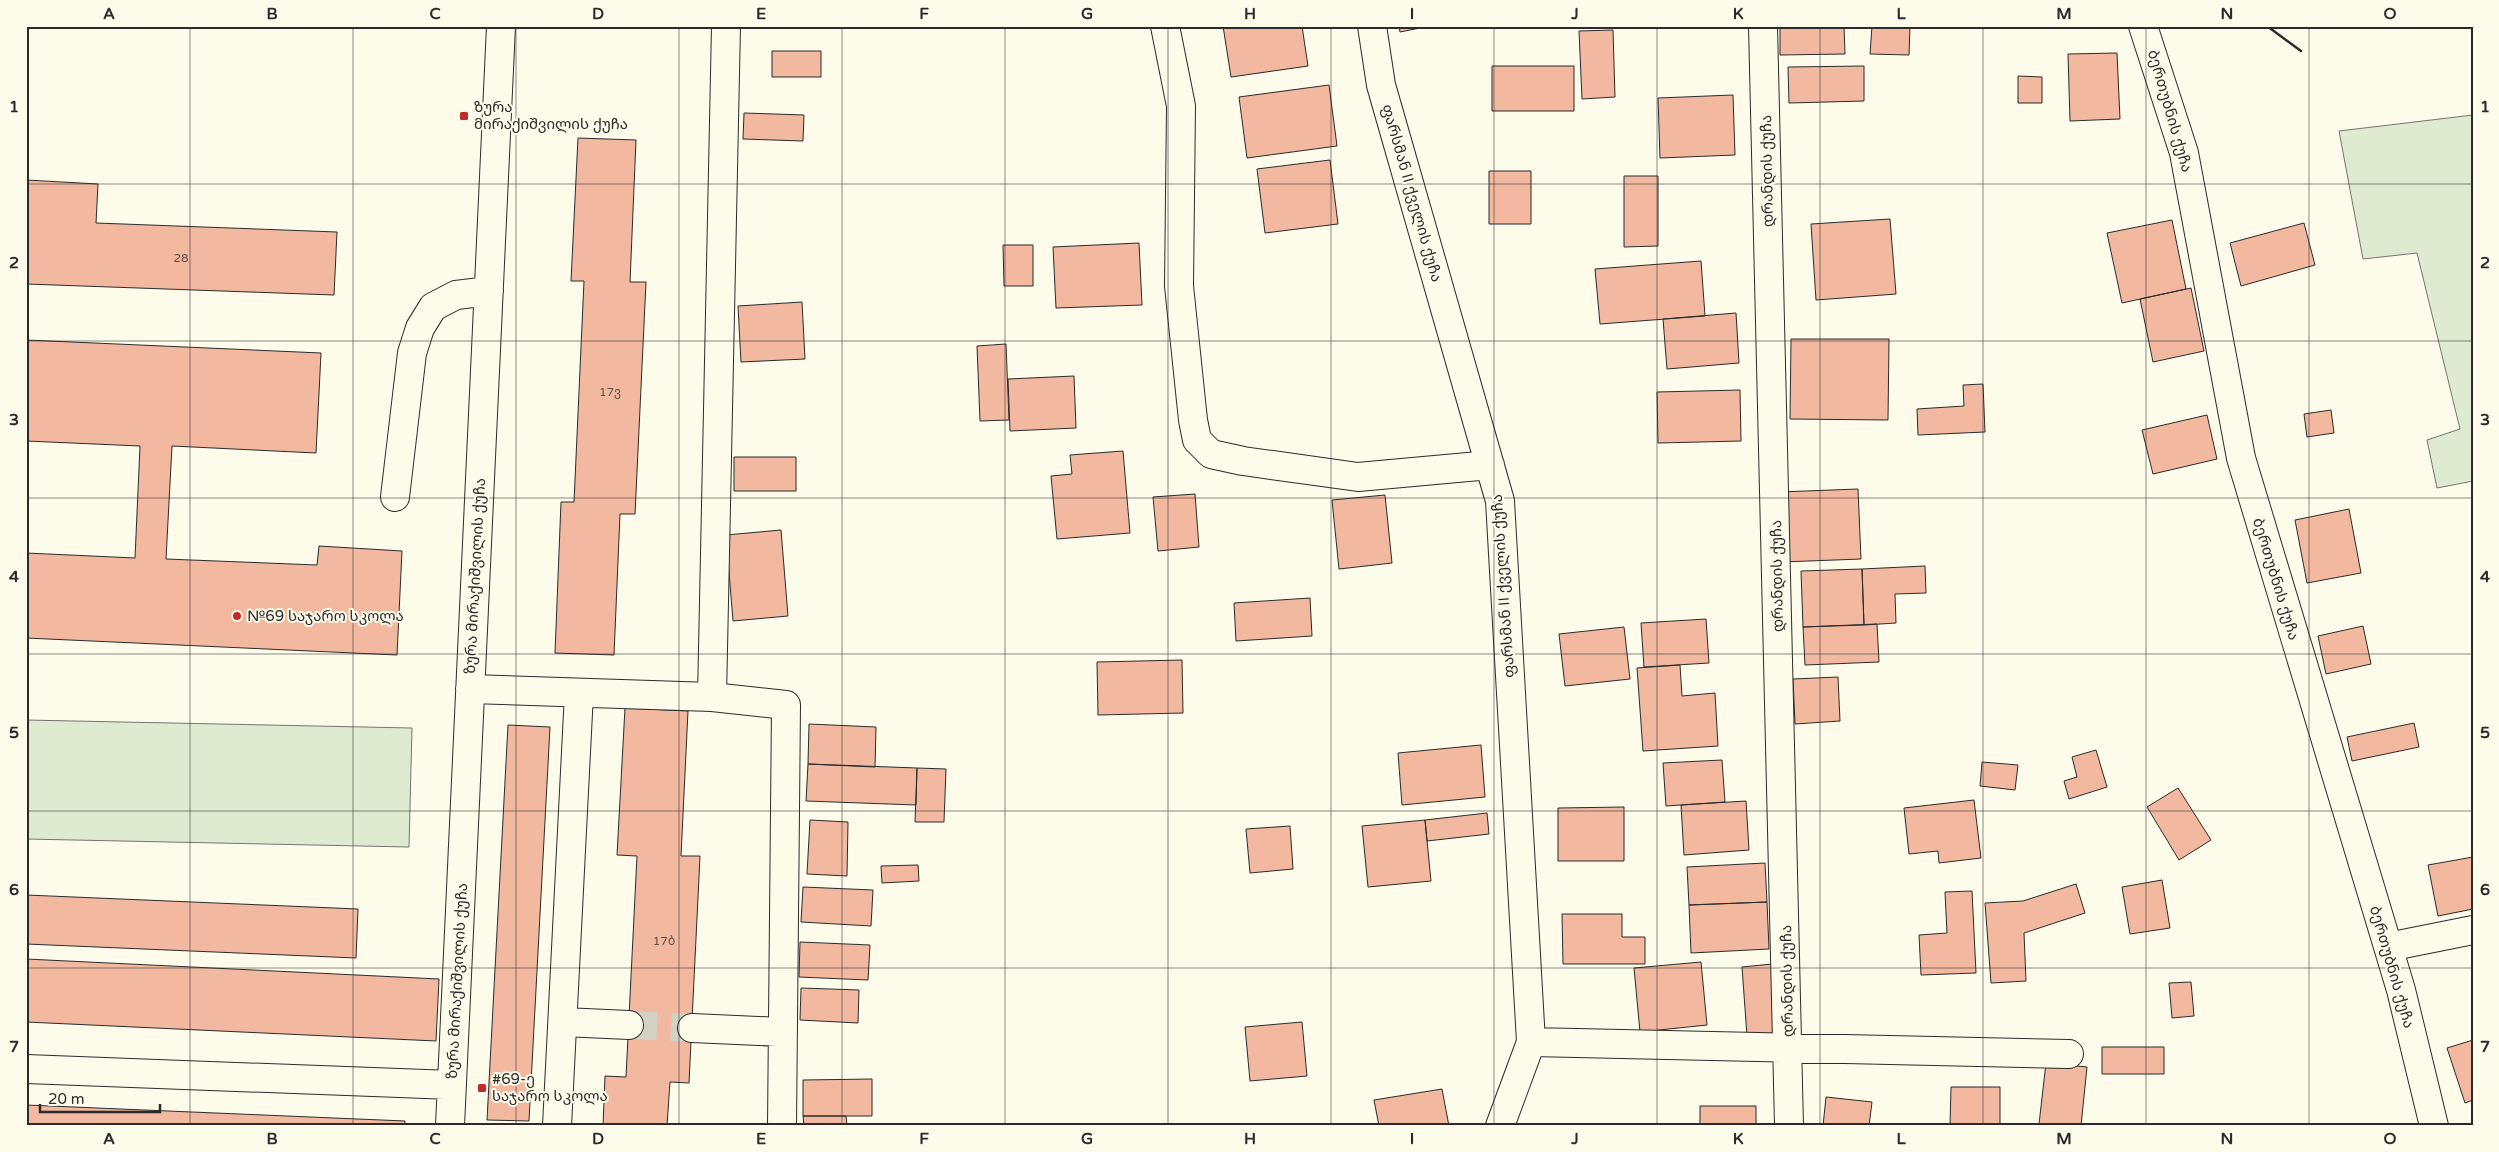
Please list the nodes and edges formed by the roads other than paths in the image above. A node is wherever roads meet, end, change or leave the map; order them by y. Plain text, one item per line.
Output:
1 (501, 26) edge
2 (726, 26) edge
3 (1166, 26) edge
4 (1372, 26) edge
5 (1763, 26) edge
6 (2143, 26) edge
7 (489, 290) junction
8 (1490, 465) junction
9 (396, 497) dead end
10 (470, 690) junction
11 (579, 693) junction
12 (712, 697) junction
13 (2473, 930) edge
14 (2388, 947) junction
15 (563, 1022) junction
16 (629, 1025) tunnel mouth
17 (692, 1028) tunnel mouth
18 (782, 1032) junction
19 (1531, 1042) junction
20 (1788, 1050) junction
21 (2069, 1054) dead end
22 (26, 1069) edge
23 (452, 1085) junction
24 (450, 1126) edge
25 (557, 1126) edge
26 (782, 1126) edge
27 (1500, 1126) edge
28 (1789, 1126) edge
29 (2434, 1126) edge

1 - 7 street, ზურა მირაქიშვილის ქუჩა
2 - 12 street
3 - 8 street
4 - 8 street, ფარსმან II ქველის ქუჩა
5 - 20 street, დრანდის ქუჩა
6 - 14 street, ბერთუბნის ქუჩა
7 - 9 street
7 - 10 street, ზურა მირაქიშვილის ქუჩა
8 - 19 street, ფარსმან II ქველის ქუჩა
10 - 11 street
10 - 23 street, ზურა მირაქიშვილის ქუჩა
11 - 12 street
11 - 15 street
12 - 18 street
13 - 14 street
14 - 29 street, ბერთუბნის ქუჩა
15 - 16 street
15 - 25 street
17 - 18 street
18 - 26 street
19 - 20 street
19 - 27 street, ფარსმან II ქველის ქუჩა
20 - 21 street
20 - 28 street, დრანდის ქუჩა
22 - 23 street
23 - 24 street, ზურა მირაქიშვილის ქუჩა

